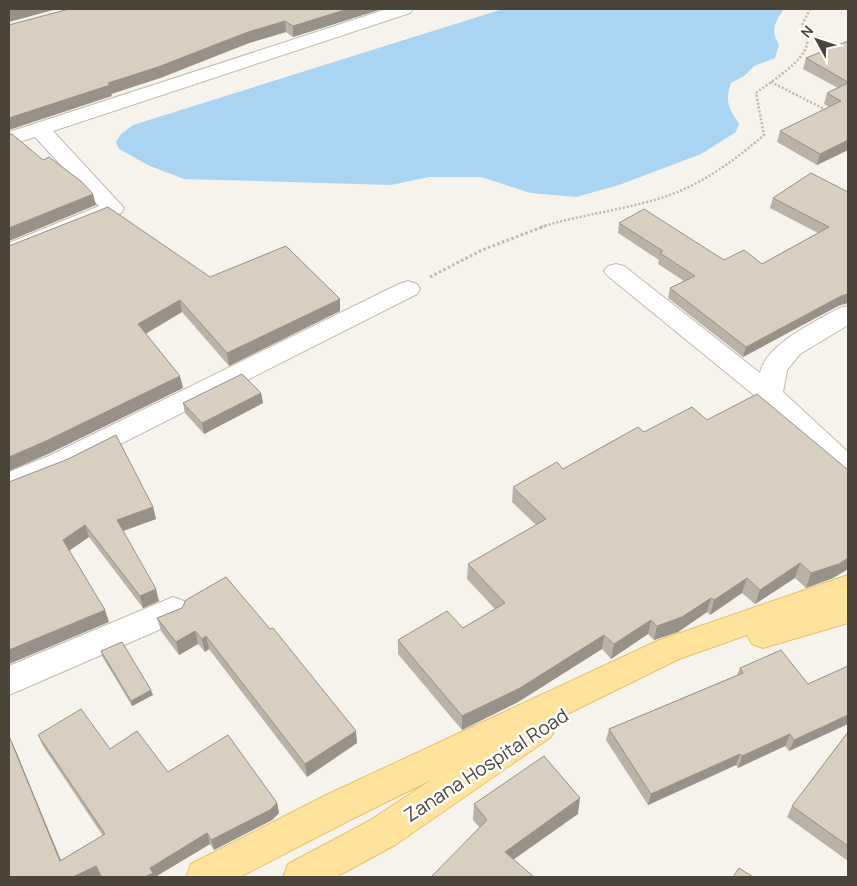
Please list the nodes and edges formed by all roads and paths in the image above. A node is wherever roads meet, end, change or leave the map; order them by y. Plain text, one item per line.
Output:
1 (404, 9) edge
2 (810, 9) edge
3 (771, 81) junction
4 (831, 112) edge
5 (40, 130) junction
6 (9, 139) edge
7 (9, 251) edge
8 (616, 271) dead end
9 (408, 290) joint
10 (848, 314) edge
11 (769, 394) junction
12 (848, 468) edge
13 (9, 484) edge
14 (848, 587) edge
15 (173, 610) edge
16 (848, 610) edge
17 (9, 682) edge
18 (204, 877) edge
19 (301, 877) edge

1 - 5 street
2 - 3 path
3 - 4 path
3 - 9 path
5 - 6 street
5 - 7 street
8 - 11 street
9 - 13 street
10 - 11 street
11 - 12 street
14 - 18 main road
15 - 17 street
16 - 19 main road, Zanana Hospital Road

